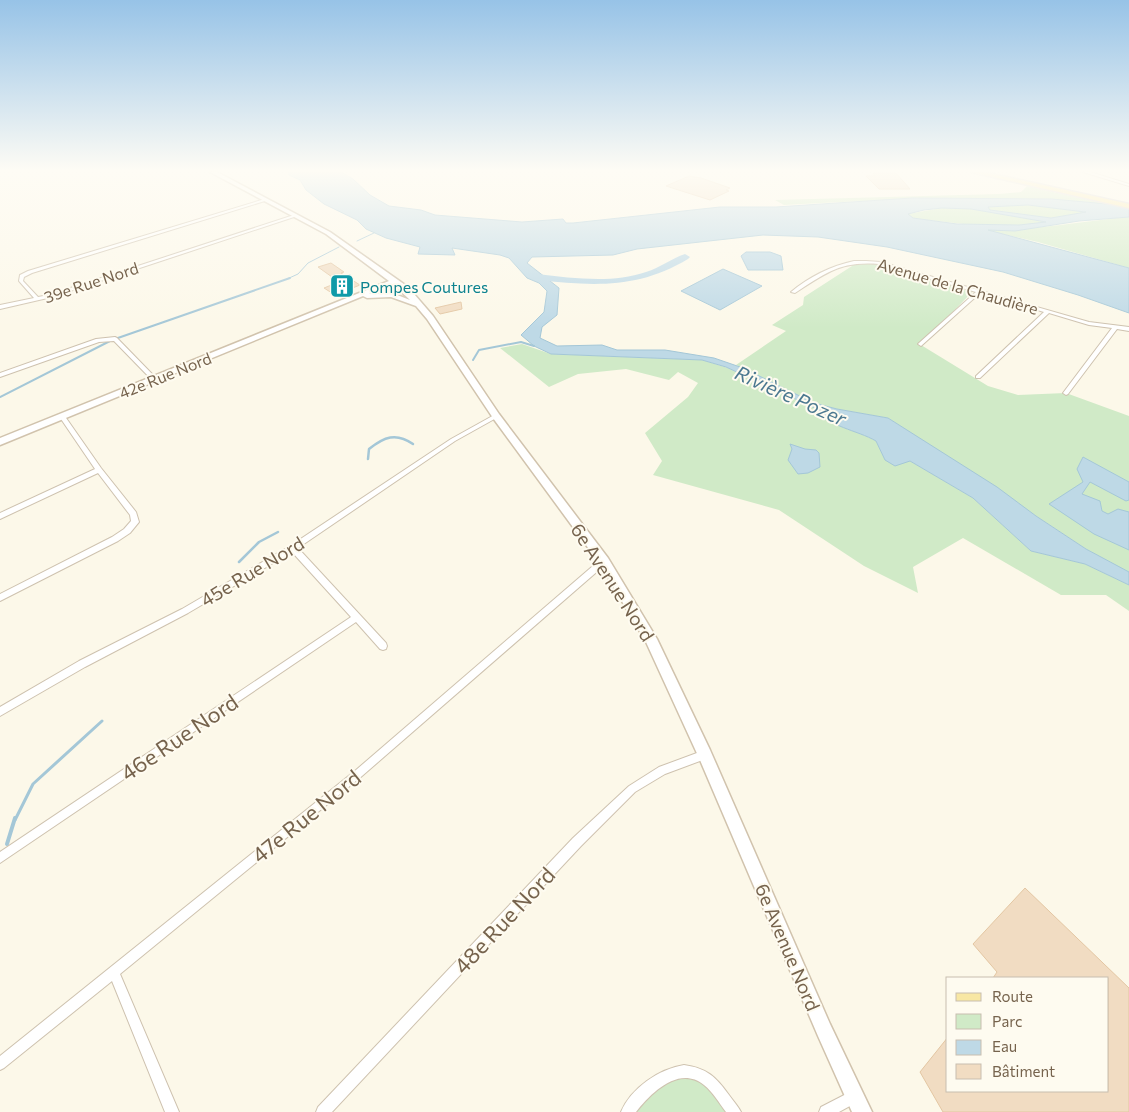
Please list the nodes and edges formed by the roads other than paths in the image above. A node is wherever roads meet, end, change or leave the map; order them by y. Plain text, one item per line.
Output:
1 (189, 224) edge
2 (271, 224) edge
3 (310, 224) edge
4 (393, 280) junction
5 (980, 291) junction
6 (793, 292) dead end
7 (37, 299) junction
8 (0, 307) edge
9 (330, 308) junction
10 (422, 309) junction
11 (1048, 311) junction
12 (1115, 328) junction
13 (1129, 329) edge
14 (921, 344) dead end
15 (0, 375) edge
16 (978, 377) dead end
17 (154, 379) junction
18 (1066, 393) dead end
19 (62, 416) junction
20 (496, 416) junction
21 (0, 442) edge
22 (99, 470) junction
23 (0, 516) edge
24 (293, 548) junction
25 (604, 561) junction
26 (0, 598) edge
27 (357, 617) junction
28 (383, 646) dead end
29 (0, 712) edge
30 (705, 755) junction
31 (0, 858) edge
32 (114, 973) junction
33 (0, 1064) edge
34 (854, 1096) junction
35 (172, 1112) edge
36 (323, 1112) edge
37 (628, 1112) edge
38 (734, 1112) edge
39 (826, 1112) edge
40 (862, 1112) edge

1 - 7 street
2 - 7 street, 39e Rue Nord
3 - 4 main road, 6e Avenue Nord
4 - 9 main road, 42e Rue Nord
4 - 10 main road, 6e Avenue Nord
5 - 6 street, Avenue de la Chaudière
5 - 11 street, Avenue de la Chaudière
5 - 14 street
7 - 8 street, 39e Rue Nord
9 - 10 main road, 42e Rue Nord
9 - 17 main road, 42e Rue Nord
10 - 20 main road, 6e Avenue Nord
11 - 12 street, Avenue de la Chaudière
11 - 16 street
12 - 13 street, Avenue de la Chaudière
12 - 18 street
15 - 17 street
17 - 19 main road, 42e Rue Nord
19 - 21 main road, 42e Rue Nord
19 - 22 street
20 - 24 street, 45e Rue Nord
20 - 25 main road, 6e Avenue Nord
22 - 23 street
22 - 26 street
24 - 27 street
24 - 29 street, 45e Rue Nord
25 - 30 main road, 6e Avenue Nord
25 - 32 street, 47e Rue Nord
27 - 28 street
27 - 31 street, 46e Rue Nord
30 - 34 main road, 6e Avenue Nord
30 - 36 street, 48e Rue Nord
32 - 33 street, 47e Rue Nord
32 - 35 street
34 - 39 street
34 - 40 main road, 6e Avenue Nord
37 - 38 street

